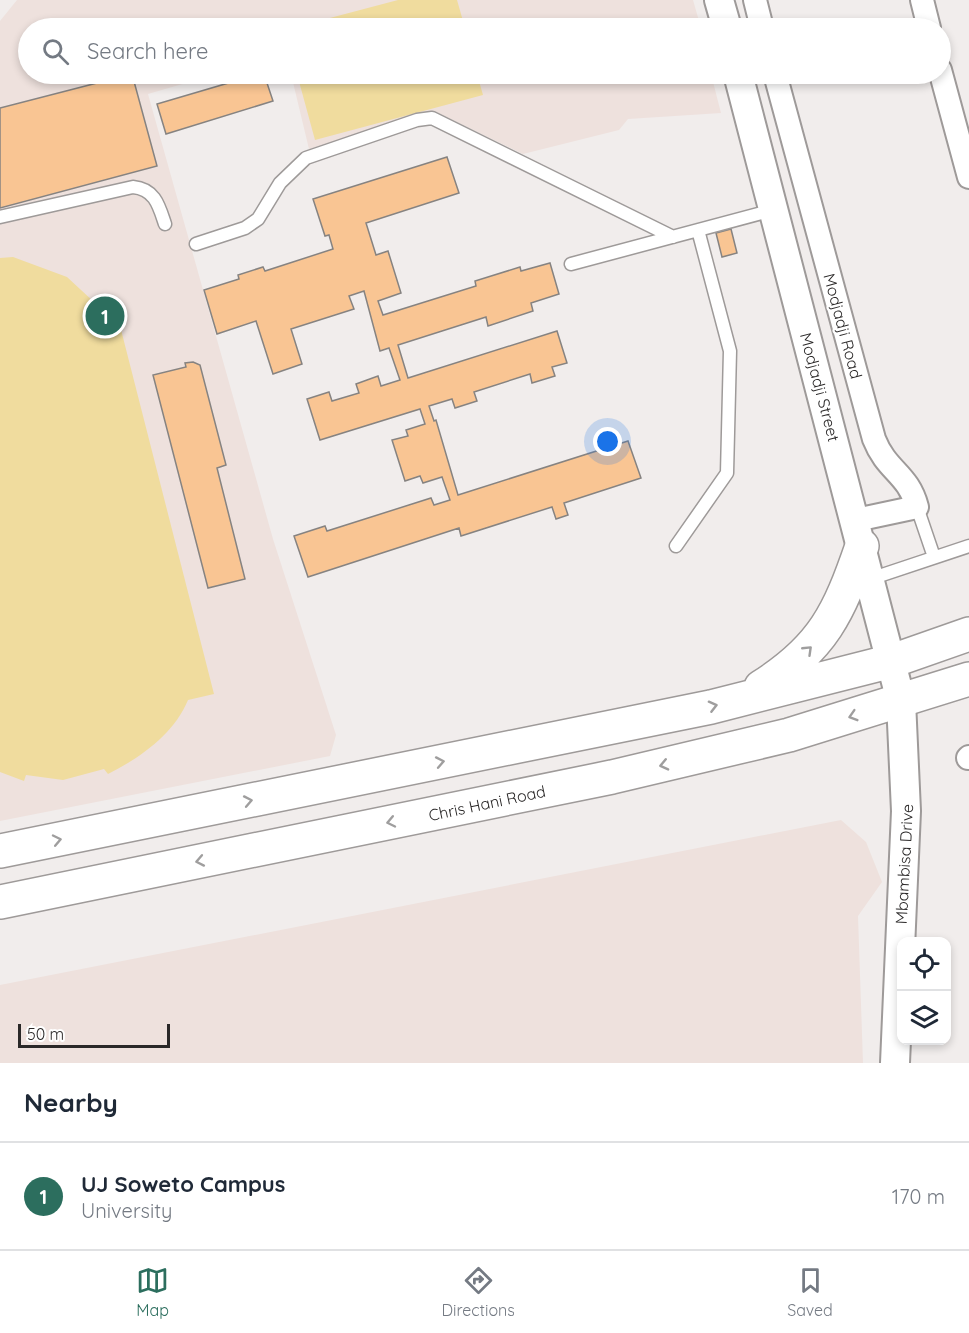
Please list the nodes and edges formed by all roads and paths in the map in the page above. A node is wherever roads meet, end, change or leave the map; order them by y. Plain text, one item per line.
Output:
1 (719, 0) edge
2 (755, 0) edge
3 (922, 0) edge
4 (724, 18) edge
5 (760, 18) edge
6 (926, 18) edge
7 (741, 84) edge
8 (778, 84) edge
9 (944, 84) edge
10 (969, 177) edge
11 (774, 210) junction
12 (0, 217) edge
13 (165, 224) dead end
14 (698, 230) junction
15 (673, 237) junction
16 (196, 244) dead end
17 (571, 264) dead end
18 (916, 507) junction
19 (859, 533) junction
20 (676, 546) dead end
21 (969, 546) edge
22 (934, 557) junction
23 (870, 579) junction
24 (969, 634) edge
25 (892, 661) junction
26 (969, 679) edge
27 (745, 698) junction
28 (901, 701) junction
29 (0, 851) edge
30 (0, 902) edge
31 (895, 1063) edge

1 - 4 street
2 - 5 street
3 - 6 street
7 - 11 street, Modjadji Street
8 - 18 street, Modjadji Road
9 - 10 street
11 - 14 lane
11 - 19 street, Modjadji Street
12 - 13 lane
14 - 15 lane
14 - 20 lane
15 - 16 lane
15 - 17 lane
18 - 19 street
18 - 22 lane
19 - 23 street, Modjadji Street
27 -> 19 main road
21 - 22 lane
22 - 23 lane
23 - 25 street, Modjadji Street
24 - 25 main road
25 - 27 main road
25 - 28 street, Modjadji Street
26 - 28 main road, Chris Hani Road
29 -> 27 main road
28 -> 30 main road, Chris Hani Road
28 - 31 street, Mbambisa Drive

